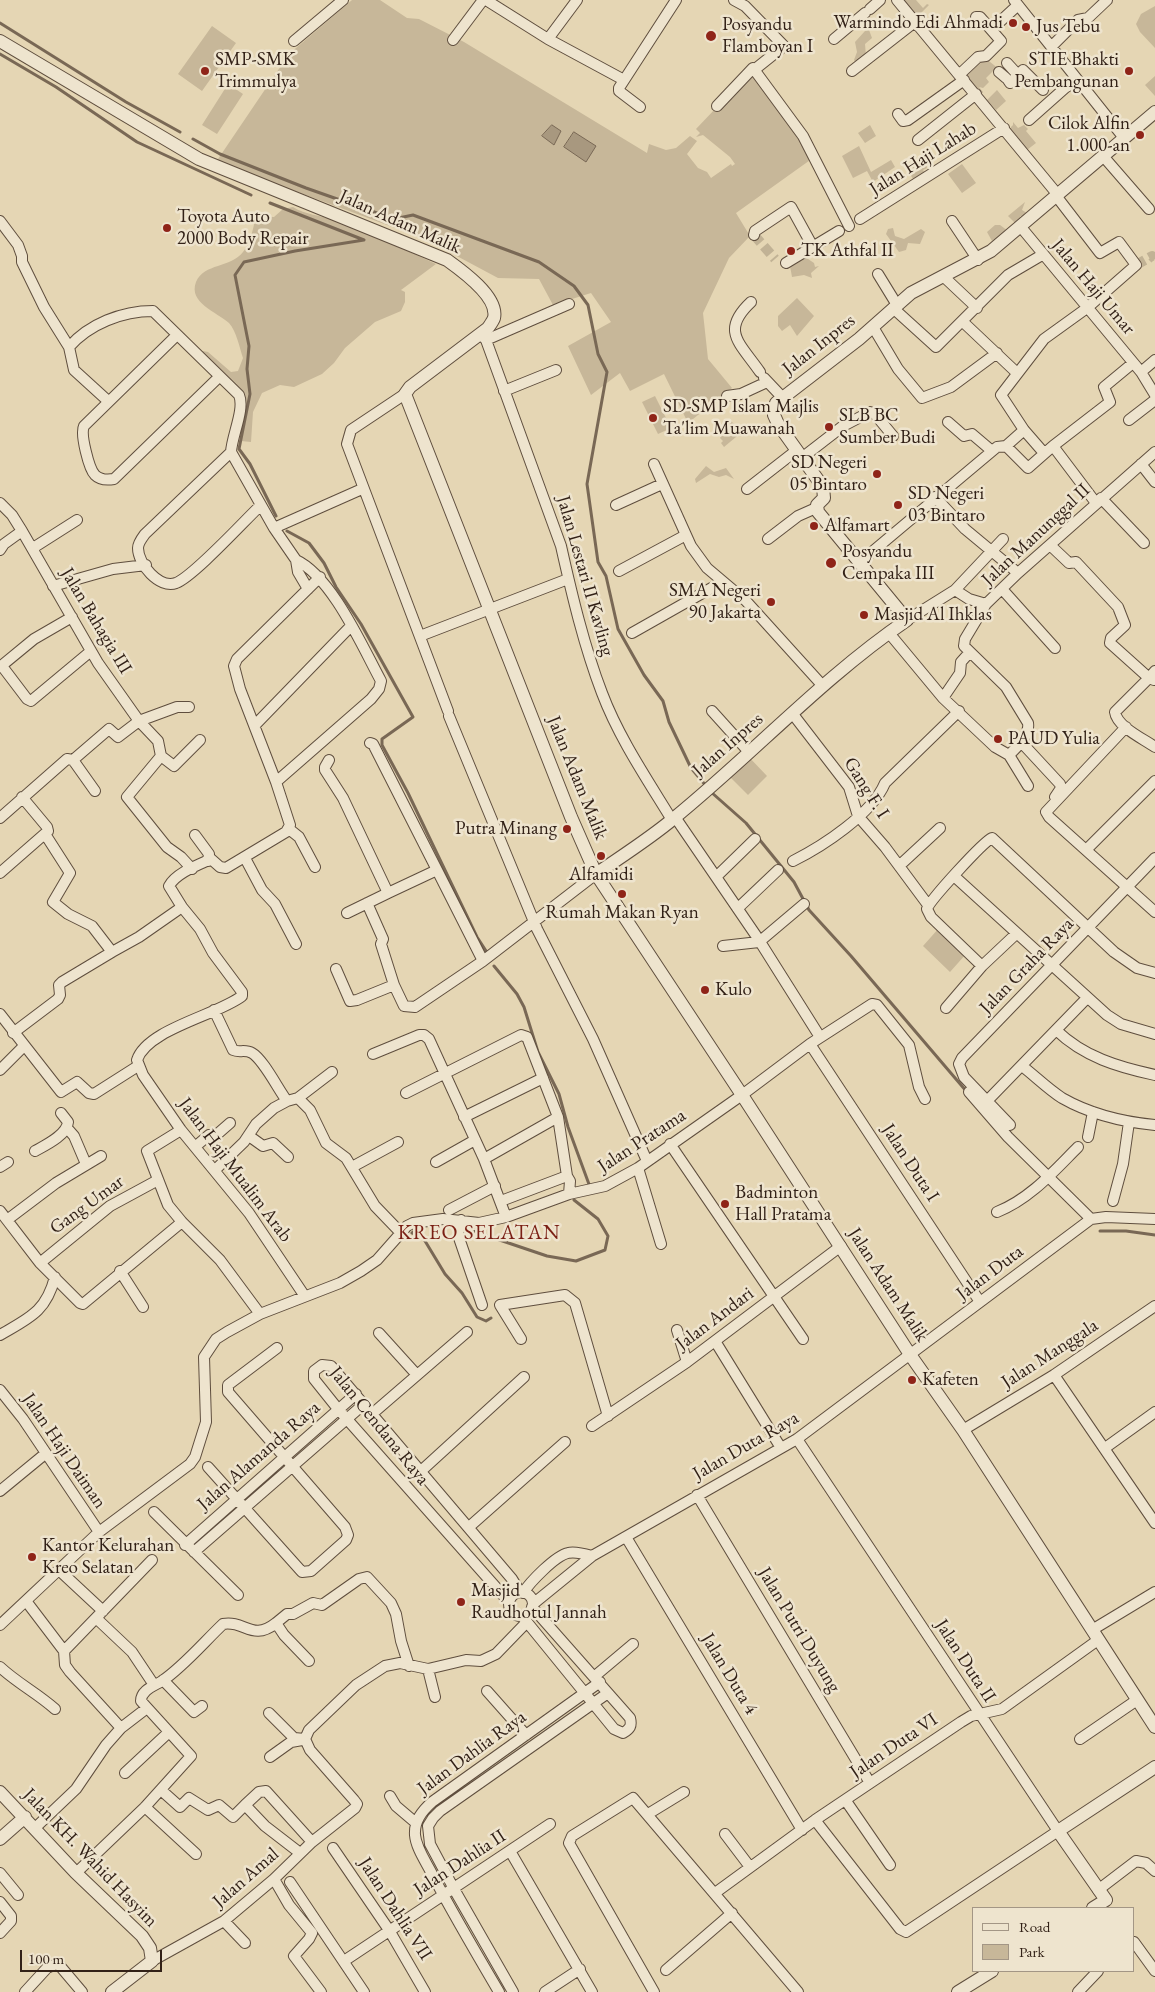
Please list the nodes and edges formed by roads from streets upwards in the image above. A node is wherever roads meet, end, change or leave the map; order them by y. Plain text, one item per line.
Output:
1 (342, 0) edge
2 (485, 0) edge
3 (577, 0) edge
4 (676, 0) edge
5 (734, 0) edge
6 (880, 0) edge
7 (897, 0) edge
8 (1107, 0) edge
9 (1016, 2) edge
10 (976, 17) dead end
11 (916, 21) junction
12 (992, 29) junction
13 (548, 39) junction
14 (294, 40) dead end
15 (453, 40) dead end
16 (834, 40) dead end
17 (0, 41) edge
18 (1052, 46) junction
19 (1007, 64) dead end
20 (754, 69) junction
21 (852, 71) dead end
22 (1018, 75) junction
23 (962, 77) junction
24 (1004, 77) dead end
25 (624, 80) junction
26 (1078, 80) junction
27 (1043, 90) dead end
28 (976, 94) junction
29 (717, 106) dead end
30 (640, 107) dead end
31 (1155, 112) edge
32 (898, 114) dead end
33 (1029, 120) dead end
34 (1004, 128) junction
35 (1124, 138) junction
36 (918, 140) dead end
37 (1103, 156) junction
38 (1057, 196) junction
39 (1149, 209) dead end
40 (860, 219) dead end
41 (0, 221) edge
42 (952, 221) dead end
43 (849, 226) dead end
44 (1020, 226) junction
45 (839, 231) dead end
46 (755, 233) dead end
47 (813, 247) junction
48 (1042, 255) junction
49 (978, 260) junction
50 (786, 263) dead end
51 (878, 274) dead end
52 (943, 276) junction
53 (751, 302) dead end
54 (569, 304) dead end
55 (895, 306) junction
56 (976, 308) junction
57 (1087, 308) junction
58 (962, 321) junction
59 (873, 327) junction
60 (177, 335) junction
61 (483, 338) junction
62 (70, 347) junction
63 (996, 354) junction
64 (1155, 360) edge
65 (1133, 363) junction
66 (556, 370) dead end
67 (1141, 372) junction
68 (1017, 373) junction
69 (219, 377) junction
70 (764, 377) junction
71 (504, 391) junction
72 (405, 394) junction
73 (1155, 395) edge
74 (727, 396) dead end
75 (782, 397) junction
76 (1155, 400) edge
77 (108, 402) junction
78 (1129, 420) dead end
79 (948, 422) dead end
80 (1024, 430) junction
81 (893, 436) dead end
82 (1006, 446) junction
83 (1053, 446) junction
84 (992, 451) junction
85 (231, 452) junction
86 (1155, 452) edge
87 (800, 453) junction
88 (1044, 453) junction
89 (654, 464) dead end
90 (1141, 464) junction
91 (1155, 482) edge
92 (662, 484) junction
93 (362, 489) junction
94 (747, 489) dead end
95 (935, 497) junction
96 (1098, 501) junction
97 (0, 503) edge
98 (260, 505) junction
99 (616, 505) dead end
100 (816, 508) junction
101 (77, 520) dead end
102 (274, 528) junction
103 (22, 531) junction
104 (686, 534) junction
105 (768, 539) dead end
106 (1003, 539) dead end
107 (1144, 543) dead end
108 (1050, 545) junction
109 (33, 548) junction
110 (0, 550) edge
111 (991, 552) junction
112 (296, 560) junction
113 (860, 562) junction
114 (146, 565) junction
115 (619, 571) dead end
116 (1018, 573) junction
117 (320, 577) junction
118 (568, 579) junction
119 (722, 582) junction
120 (53, 586) junction
121 (308, 589) junction
122 (1002, 589) junction
123 (955, 590) junction
124 (986, 604) junction
125 (491, 610) junction
126 (72, 617) junction
127 (907, 620) junction
128 (351, 626) junction
129 (632, 633) dead end
130 (889, 633) junction
131 (420, 636) junction
132 (1055, 648) dead end
133 (90, 651) junction
134 (970, 652) junction
135 (1, 667) edge
136 (1153, 677) edge
137 (822, 684) junction
138 (943, 698) junction
139 (189, 707) dead end
140 (712, 711) dead end
141 (959, 711) junction
142 (792, 713) junction
143 (139, 721) junction
144 (256, 724) junction
145 (1126, 727) junction
146 (200, 740) dead end
147 (370, 742) dead end
148 (1022, 743) junction
149 (1155, 747) edge
150 (748, 751) junction
151 (1009, 755) junction
152 (161, 756) junction
153 (73, 760) junction
154 (329, 760) dead end
155 (1155, 781) edge
156 (276, 782) junction
157 (1028, 786) dead end
158 (95, 791) dead end
159 (22, 797) junction
160 (1047, 811) junction
161 (858, 816) junction
162 (0, 818) edge
163 (674, 819) junction
164 (940, 828) dead end
165 (289, 829) junction
166 (45, 834) junction
167 (195, 835) dead end
168 (754, 839) dead end
169 (1086, 850) junction
170 (245, 858) junction
171 (1155, 858) edge
172 (793, 860) dead end
173 (208, 861) junction
174 (899, 866) junction
175 (315, 867) dead end
176 (192, 869) junction
177 (437, 870) junction
178 (778, 870) dead end
179 (0, 873) edge
180 (596, 874) junction
181 (954, 876) junction
182 (716, 877) junction
183 (1126, 888) junction
184 (388, 893) junction
185 (367, 903) junction
186 (804, 904) dead end
187 (928, 905) junction
188 (182, 907) junction
189 (738, 908) junction
190 (1155, 912) edge
191 (347, 913) dead end
192 (534, 922) junction
193 (1088, 928) junction
194 (1016, 934) junction
195 (760, 942) junction
196 (296, 944) dead end
197 (723, 946) dead end
198 (112, 952) junction
199 (483, 962) junction
200 (982, 966) junction
201 (1052, 967) junction
202 (336, 970) dead end
203 (1155, 973) edge
204 (394, 985) junction
205 (1087, 998) junction
206 (946, 1008) dead end
207 (214, 1010) junction
208 (0, 1014) edge
209 (1056, 1030) junction
210 (13, 1033) junction
211 (1155, 1034) edge
212 (820, 1037) junction
213 (810, 1044) junction
214 (24, 1046) junction
215 (373, 1054) dead end
216 (138, 1066) junction
217 (1022, 1066) junction
218 (0, 1070) edge
219 (332, 1072) dead end
220 (444, 1074) junction
221 (1155, 1075) edge
222 (544, 1078) junction
223 (969, 1092) dead end
224 (406, 1093) dead end
225 (742, 1095) junction
226 (298, 1098) junction
227 (925, 1099) dead end
228 (286, 1101) junction
229 (987, 1101) junction
230 (1093, 1112) junction
231 (61, 1113) dead end
232 (464, 1117) junction
233 (558, 1117) junction
234 (1129, 1122) junction
235 (230, 1123) dead end
236 (1010, 1125) dead end
237 (1155, 1125) edge
238 (67, 1128) junction
239 (181, 1130) junction
240 (249, 1136) junction
241 (1088, 1137) dead end
242 (475, 1140) junction
243 (398, 1142) dead end
244 (670, 1144) junction
245 (196, 1146) junction
246 (1078, 1147) dead end
247 (35, 1151) dead end
248 (102, 1156) dead end
249 (288, 1157) dead end
250 (484, 1159) junction
251 (647, 1161) junction
252 (436, 1162) dead end
253 (86, 1164) junction
254 (352, 1167) junction
255 (638, 1168) junction
256 (215, 1170) junction
257 (567, 1176) junction
258 (1048, 1177) junction
259 (158, 1180) junction
260 (495, 1186) junction
261 (569, 1194) junction
262 (501, 1201) junction
263 (1113, 1201) dead end
264 (449, 1210) dead end
265 (0, 1211) edge
266 (997, 1212) dead end
267 (506, 1217) junction
268 (1155, 1218) edge
269 (1091, 1219) junction
270 (7, 1220) junction
271 (461, 1220) junction
272 (182, 1222) junction
273 (401, 1233) junction
274 (661, 1244) dead end
275 (841, 1246) junction
276 (40, 1263) junction
277 (120, 1271) junction
278 (55, 1277) junction
279 (304, 1295) junction
280 (775, 1296) junction
281 (980, 1302) junction
282 (482, 1305) dead end
283 (1155, 1306) edge
284 (143, 1307) dead end
285 (260, 1314) junction
286 (676, 1330) dead end
287 (467, 1332) dead end
288 (379, 1333) dead end
289 (0, 1335) edge
290 (802, 1338) dead end
291 (521, 1339) dead end
292 (715, 1341) junction
293 (278, 1348) dead end
294 (911, 1356) junction
295 (688, 1362) junction
296 (417, 1375) junction
297 (1054, 1375) junction
298 (524, 1378) dead end
299 (0, 1390) edge
300 (356, 1394) junction
301 (364, 1404) junction
302 (338, 1409) junction
303 (1155, 1412) edge
304 (372, 1414) junction
305 (608, 1416) junction
306 (346, 1420) junction
307 (592, 1426) dead end
308 (963, 1430) junction
309 (797, 1439) junction
310 (565, 1442) dead end
311 (781, 1448) junction
312 (1105, 1448) junction
313 (45, 1454) junction
314 (284, 1457) junction
315 (292, 1467) junction
316 (208, 1468) dead end
317 (421, 1470) junction
318 (0, 1491) edge
319 (697, 1495) junction
320 (236, 1500) junction
321 (244, 1509) junction
322 (154, 1512) dead end
323 (1155, 1523) edge
324 (468, 1527) junction
325 (98, 1532) junction
326 (623, 1538) junction
327 (185, 1544) junction
328 (194, 1552) junction
329 (592, 1556) junction
330 (152, 1560) dead end
331 (59, 1570) junction
332 (521, 1592) junction
333 (1155, 1592) edge
334 (238, 1595) dead end
335 (26, 1601) junction
336 (509, 1602) junction
337 (532, 1605) junction
338 (99, 1614) junction
339 (524, 1619) junction
340 (2, 1621) edge
341 (276, 1623) junction
342 (1095, 1635) junction
343 (632, 1644) dead end
344 (64, 1651) junction
345 (309, 1661) dead end
346 (409, 1666) junction
347 (0, 1667) edge
348 (428, 1669) junction
349 (597, 1679) junction
350 (159, 1682) junction
351 (487, 1691) dead end
352 (586, 1692) junction
353 (608, 1693) junction
354 (435, 1697) dead end
355 (1137, 1700) junction
356 (594, 1704) junction
357 (202, 1706) dead end
358 (147, 1708) junction
359 (55, 1709) dead end
360 (269, 1713) dead end
361 (978, 1715) junction
362 (1155, 1727) edge
363 (121, 1728) junction
364 (169, 1732) junction
365 (526, 1735) junction
366 (305, 1739) junction
367 (1080, 1739) dead end
368 (270, 1757) dead end
369 (1155, 1767) edge
370 (125, 1773) dead end
371 (870, 1783) junction
372 (161, 1790) junction
373 (0, 1792) edge
374 (684, 1792) dead end
375 (390, 1796) dead end
376 (846, 1801) junction
377 (245, 1805) junction
378 (145, 1807) junction
379 (648, 1814) junction
380 (25, 1817) junction
381 (815, 1820) junction
382 (416, 1823) junction
383 (550, 1824) dead end
384 (35, 1828) junction
385 (802, 1830) junction
386 (1058, 1831) junction
387 (725, 1834) dead end
388 (0, 1839) edge
389 (312, 1842) junction
390 (333, 1848) dead end
391 (510, 1851) junction
392 (300, 1853) junction
393 (196, 1854) dead end
394 (890, 1865) dead end
395 (750, 1868) junction
396 (1155, 1872) edge
397 (0, 1873) edge
398 (76, 1873) junction
399 (274, 1879) junction
400 (290, 1882) dead end
401 (454, 1889) junction
402 (715, 1893) junction
403 (18, 1895) dead end
404 (443, 1896) junction
405 (1105, 1899) edge
406 (0, 1902) edge
407 (1094, 1907) edge
408 (732, 1914) junction
409 (224, 1921) junction
410 (389, 1930) junction
411 (0, 1933) edge
412 (244, 1943) dead end
413 (1135, 1943) edge
414 (152, 1961) junction
415 (344, 1961) junction
416 (580, 1969) junction
417 (666, 1970) dead end
418 (1155, 1971) edge
419 (991, 1972) edge
420 (1097, 1972) edge
421 (966, 1990) edge
422 (425, 1991) edge
423 (25, 1992) edge
424 (82, 1992) edge
425 (112, 1992) edge
426 (321, 1992) edge
427 (364, 1992) edge
428 (499, 1992) edge
429 (513, 1992) edge
430 (546, 1992) edge
431 (592, 1992) edge
432 (654, 1992) edge
433 (798, 1992) edge
434 (1078, 1992) edge

1 - 14 street
2 - 13 street
2 - 15 street
3 - 13 street
4 - 25 street
5 - 20 street
6 - 16 street
7 - 11 street
8 - 18 street
9 - 12 street
9 - 18 street
10 - 12 street
11 - 21 street
11 - 23 street
12 - 23 street
13 - 25 street
17 - 61 street, Jalan Adam Malik
18 - 26 street
19 - 22 street
20 - 29 street
20 - 43 street
22 - 24 street
22 - 27 street
23 - 28 street
23 - 32 street
25 - 30 street
26 - 33 street
26 - 35 street
28 - 34 street
28 - 36 street
31 - 35 street, Jalan Inpres
34 - 38 street
34 - 40 street, Jalan Haji Lahab
35 - 37 street, Jalan Inpres
37 - 38 street, Jalan Inpres
37 - 39 street
38 - 44 street, Jalan Inpres
38 - 57 street
41 - 62 street
42 - 49 street
44 - 48 street, Jalan Haji Umar
44 - 49 street, Jalan Inpres
45 - 47 street
46 - 47 street
47 - 50 street
48 - 56 street
48 - 57 street, Jalan Haji Umar
49 - 52 street, Jalan Inpres
51 - 55 street
52 - 55 street, Jalan Inpres
52 - 56 street
53 - 70 street
54 - 61 street
55 - 58 street
55 - 59 street, Jalan Inpres
56 - 58 street
57 - 65 street, Jalan Haji Umar
57 - 68 street
58 - 63 street
59 - 63 street
59 - 75 street, Jalan Inpres
60 - 62 street
60 - 69 street
60 - 77 street
61 - 71 street, Jalan Lestari II Kavling
61 - 72 street, Jalan Adam Malik
62 - 77 street
63 - 68 street
64 - 67 street
65 - 67 street, Jalan Haji Umar
65 - 83 street
66 - 71 street
67 - 73 street, Jalan Haji Umar
68 - 80 street
69 - 77 street
69 - 85 street
70 - 74 street
70 - 75 street
71 - 118 street, Jalan Lestari II Kavling
72 - 93 street
72 - 125 street, Jalan Adam Malik
75 - 87 street, Jalan Inpres
76 - 78 street
79 - 84 street
80 - 82 street
80 - 88 street
81 - 87 street
82 - 84 street
82 - 88 street
83 - 88 street
83 - 96 street
84 - 95 street
85 - 98 street
85 - 114 street
86 - 90 street, Jalan Manunggal II
87 - 94 street
87 - 100 street, Jalan Inpres
89 - 92 street
90 - 91 street
90 - 96 street, Jalan Manunggal II
92 - 99 street
92 - 104 street
93 - 102 street
93 - 131 street
95 - 111 street
95 - 113 street
96 - 107 street
96 - 108 street, Jalan Manunggal II
97 - 103 street, Jalan Bahagia III
98 - 102 street
98 - 114 street
100 - 105 street
100 - 113 street
101 - 109 street
102 - 112 street
103 - 109 street, Jalan Bahagia III
103 - 110 street
104 - 115 street
104 - 119 street
106 - 111 street
108 - 116 street, Jalan Manunggal II
108 - 136 street
109 - 120 street, Jalan Bahagia III
111 - 116 street
111 - 123 street
112 - 117 street
112 - 121 street
113 - 127 street
114 - 120 street
116 - 122 street, Jalan Manunggal II
117 - 121 street
117 - 128 street
118 - 125 street
118 - 163 street, Jalan Lestari II Kavling
119 - 129 street
119 - 137 street
120 - 126 street, Jalan Bahagia III
121 - 144 street
122 - 124 street, Jalan Manunggal II
122 - 132 street
123 - 124 street, Jalan Manunggal II
123 - 127 street, Jalan Manunggal II
124 - 134 street
125 - 131 street
125 - 180 street, Jalan Adam Malik
126 - 133 street, Jalan Bahagia III
126 - 135 street
127 - 130 street, Jalan Inpres
128 - 144 street
128 - 156 street
130 - 137 street, Jalan Inpres
130 - 138 street
131 - 192 street
133 - 135 street
133 - 143 street, Jalan Bahagia III
134 - 138 street
134 - 148 street
136 - 145 street
137 - 142 street, Jalan Inpres
138 - 141 street
139 - 143 street
140 - 150 street
141 - 151 street
141 - 161 street
142 - 150 street, Jalan Inpres
142 - 161 street, Gang F. I
143 - 152 street, Jalan Bahagia III
143 - 153 street
144 - 156 street
145 - 149 street
145 - 160 street
146 - 152 street
147 - 177 street
148 - 151 street
148 - 160 street
150 - 163 street, Jalan Inpres
151 - 157 street
152 - 176 street
153 - 158 street
153 - 159 street
154 - 184 street
155 - 169 street
156 - 165 street
159 - 162 street
159 - 166 street
160 - 169 street
161 - 172 street
161 - 174 street, Gang F. I
163 - 180 street, Jalan Inpres
163 - 182 street, Jalan Lestari II Kavling
164 - 174 street
165 - 170 street
165 - 175 street
166 - 179 street
166 - 198 street
167 - 173 street
168 - 182 street
169 - 183 street
170 - 173 street
170 - 196 street
171 - 183 street, Jalan Graha Raya
173 - 176 street
174 - 187 street, Gang F. I
176 - 188 street
177 - 184 street
177 - 199 street
178 - 189 street
180 - 192 street
180 - 225 street, Jalan Adam Malik
181 - 187 street
181 - 193 street
181 - 194 street
182 - 189 street, Jalan Lestari II Kavling
183 - 190 street
183 - 193 street, Jalan Graha Raya
184 - 185 street
185 - 191 street
185 - 204 street
186 - 195 street
187 - 200 street, Gang F. I
188 - 198 street
188 - 207 street
189 - 195 street, Jalan Lestari II Kavling
192 - 199 street
192 - 251 street
193 - 201 street, Jalan Graha Raya
193 - 203 street
194 - 200 street
194 - 201 street
195 - 197 street
195 - 212 street, Jalan Lestari II Kavling
198 - 210 street
199 - 204 street
200 - 206 street
201 - 205 street
201 - 229 street, Jalan Graha Raya
202 - 204 street
205 - 209 street
205 - 211 street
207 - 216 street
207 - 228 street
208 - 210 street
209 - 217 street
209 - 221 street
210 - 214 street
212 - 213 street, Jalan Pratama
212 - 227 street, Jalan Pratama
213 - 225 street, Jalan Pratama
213 - 281 street, Jalan Duta I
214 - 216 street
214 - 218 street
215 - 220 street
216 - 239 street, Jalan Haji Mualim Arab
217 - 229 street
217 - 230 street
219 - 226 street
220 - 222 street
220 - 224 street
220 - 232 street
222 - 232 street
222 - 233 street
223 - 258 street
225 - 244 street, Jalan Pratama
225 - 275 street, Jalan Adam Malik
226 - 228 street
226 - 254 street
228 - 240 street
229 - 236 street
230 - 234 street
230 - 241 street
231 - 238 street
232 - 242 street
233 - 250 street
233 - 257 street
234 - 237 street
234 - 263 street
235 - 245 street
238 - 247 street
238 - 253 street
239 - 245 street, Jalan Haji Mualim Arab
239 - 259 street
240 - 249 street
240 - 256 street
242 - 250 street
242 - 252 street
243 - 254 street
244 - 251 street, Jalan Pratama
244 - 280 street
245 - 256 street, Jalan Haji Mualim Arab
246 - 258 street
248 - 253 street
250 - 260 street
251 - 255 street, Jalan Pratama
253 - 270 street
254 - 273 street
255 - 261 street, Jalan Pratama
255 - 274 street
256 - 279 street, Jalan Haji Mualim Arab
257 - 261 street
257 - 262 street
258 - 266 street
258 - 269 street
259 - 272 street
259 - 276 street, Gang Umar
260 - 262 street
260 - 264 street
261 - 267 street, Jalan Pratama
262 - 267 street
265 - 270 street
267 - 271 street, Jalan Pratama
268 - 269 street
269 - 281 street, Jalan Duta
270 - 276 street
271 - 273 street, Jalan Pratama
271 - 282 street
272 - 277 street
272 - 285 street
273 - 279 street, Jalan Pratama
275 - 280 street, Jalan Andari
275 - 294 street, Jalan Adam Malik
276 - 278 street
277 - 278 street
277 - 284 street
278 - 289 street
279 - 285 street, Jalan Pratama
280 - 290 street
280 - 292 street, Jalan Andari
281 - 294 street, Jalan Duta
283 - 297 street, Jalan Manggala
285 - 325 street, Jalan Pratama
286 - 295 street
287 - 296 street
288 - 296 street
291 - 305 street
292 - 295 street, Jalan Andari
292 - 311 street
293 - 314 street
294 - 308 street, Jalan Adam Malik
294 - 309 street, Jalan Duta Raya
295 - 305 street, Jalan Andari
296 - 304 street
297 - 308 street, Jalan Manggala
297 - 312 street
298 - 317 street
299 - 313 street, Jalan Haji Daiman
300 - 301 street, Jalan Cendana Raya
300 - 302 street, Jalan Alamanda Raya
300 - 302 street, Jalan Cendana Raya
301 - 304 street, Jalan Cendana Raya
301 - 306 street, Jalan Alamanda Raya
302 - 306 street, Jalan Cendana Raya
302 - 314 street, Jalan Alamanda Raya
303 - 312 street
304 - 317 street, Jalan Cendana Raya
305 - 307 street, Jalan Andari
306 - 315 street, Jalan Alamanda Raya
306 - 336 street, Jalan Cendana Raya
308 - 342 street, Jalan Adam Malik
309 - 311 street, Jalan Duta Raya
309 - 361 street, Jalan Duta II
310 - 324 street
311 - 319 street, Jalan Duta Raya
312 - 323 street
313 - 318 street
313 - 325 street, Jalan Haji Daiman
314 - 315 street
314 - 320 street, Jalan Alamanda Raya
315 - 321 street, Jalan Alamanda Raya
315 - 321 street
316 - 320 street
317 - 324 street, Jalan Cendana Raya
319 - 326 street, Jalan Duta Raya
319 - 371 street, Jalan Putri Duyung
320 - 321 street
320 - 327 street, Jalan Alamanda Raya
321 - 328 street, Jalan Alamanda Raya
322 - 327 street
324 - 332 street, Jalan Cendana Raya
325 - 331 street, Jalan Pratama
326 - 329 street, Jalan Duta Raya
326 - 385 street, Jalan Duta 4
327 - 328 street
328 - 334 street
329 - 332 street
329 - 337 street, Jalan Duta Raya
330 - 338 street
331 - 335 street, Jalan Pratama
331 - 338 street
332 - 336 street
332 - 337 street
333 - 342 street, Jalan Duta VI
335 - 340 street, Jalan Pratama
335 - 344 street
336 - 339 street
337 - 339 street
337 - 349 street
338 - 344 street
338 - 350 street
339 - 348 street
339 - 352 street
341 - 345 street
341 - 346 street
341 - 350 street
342 - 355 street, Jalan Adam Malik
342 - 361 street, Jalan Duta VI
343 - 349 street, Jalan Dahlia Raya
344 - 363 street
346 - 348 street
346 - 366 street
347 - 359 street
348 - 354 street
349 - 352 street, Jalan Dahlia Raya
349 - 353 street
350 - 357 street
350 - 358 street
351 - 365 street
352 - 356 street
352 - 365 street, Jalan Dahlia Raya
353 - 356 street, Jalan Dahlia Raya
353 - 356 street
355 - 362 street, Jalan Adam Malik
355 - 367 street
356 - 401 street, Jalan Dahlia Raya
358 - 363 street
358 - 364 street
360 - 366 street
361 - 371 street, Jalan Duta VI
361 - 386 street, Jalan Duta II
363 - 384 street
364 - 370 street
364 - 372 street
365 - 382 street, Jalan Dahlia Raya
366 - 368 street
366 - 389 street, Jalan Amal
369 - 386 street
371 - 376 street, Jalan Duta VI
372 - 377 street
372 - 378 street
373 - 380 street, Jalan KH. Wahid Hasyim
374 - 379 street
375 - 382 street
376 - 381 street, Jalan Duta VI
376 - 394 street
377 - 389 street
377 - 392 street
378 - 393 street
378 - 398 street
379 - 402 street
379 - 432 street
380 - 384 street, Jalan KH. Wahid Hasyim
380 - 388 street
381 - 385 street, Jalan Duta VI
381 - 386 street
382 - 404 street, Jalan Dahlia Raya
383 - 391 street, Jalan Dahlia II
384 - 398 street, Jalan KH. Wahid Hasyim
385 - 395 street, Jalan Duta VI
386 - 405 street, Jalan Duta II
387 - 395 street
389 - 392 street, Jalan Amal
390 - 410 street, Jalan Dahlia VII
391 - 401 street, Jalan Dahlia II
391 - 416 street
392 - 399 street, Jalan Amal
395 - 402 street, Jalan Duta VI
396 - 405 street
397 - 403 street
398 - 414 street, Jalan KH. Wahid Hasyim
399 - 409 street, Jalan Amal
399 - 426 street
400 - 415 street
401 - 404 street, Jalan Dahlia II
401 - 429 street, Jalan Dahlia Raya
402 - 408 street
404 - 410 street, Jalan Dahlia II
404 - 428 street, Jalan Dahlia Raya
405 - 407 street
406 - 411 street
408 - 417 street
408 - 433 street
409 - 412 street
409 - 414 street, Jalan Amal
410 - 415 street, Jalan Dahlia II
410 - 422 street, Jalan Dahlia VII
413 - 418 street
414 - 425 street
415 - 427 street
416 - 430 street
416 - 431 street
419 - 421 street
420 - 434 street
423 - 424 street

